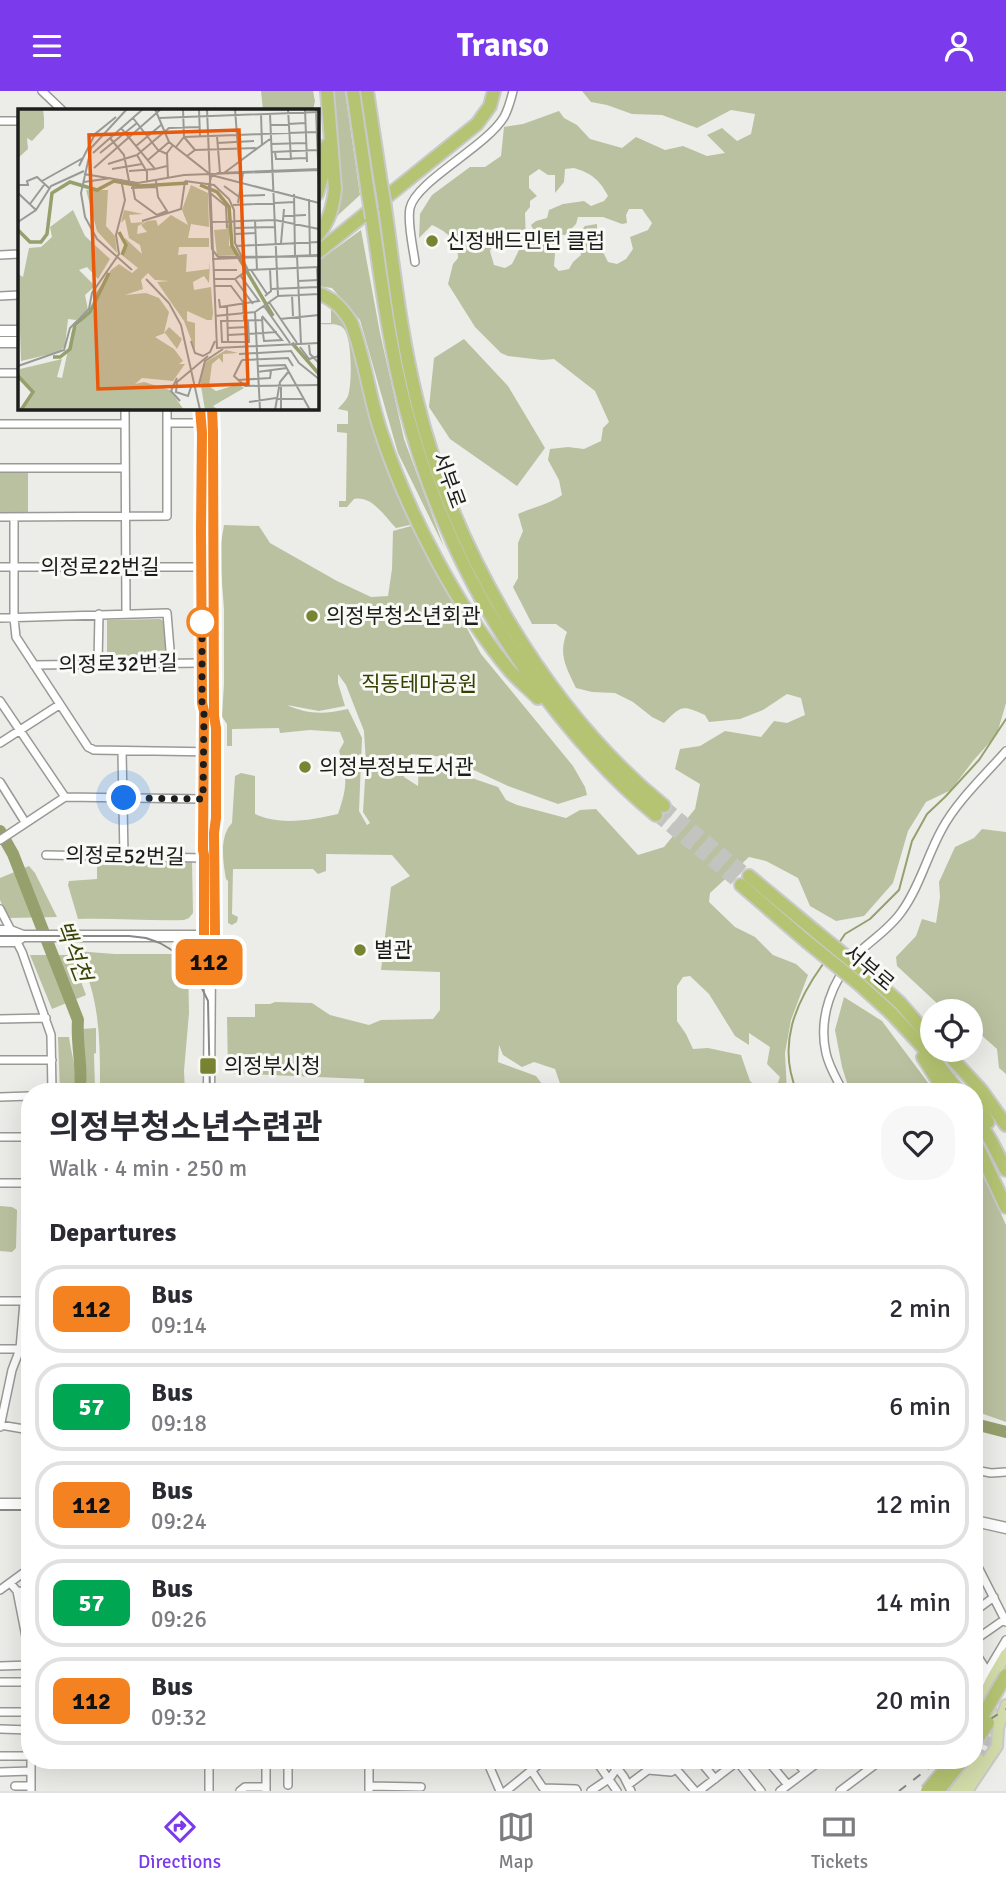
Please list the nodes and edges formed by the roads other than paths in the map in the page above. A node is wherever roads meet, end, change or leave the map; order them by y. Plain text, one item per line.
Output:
1 (42, 91) edge
2 (353, 91) edge
3 (367, 91) edge
4 (373, 91) edge
5 (487, 91) edge
6 (494, 91) edge
7 (513, 91) edge
8 (328, 97) edge
9 (61, 109) edge
10 (0, 121) edge
11 (18, 121) edge
12 (371, 123) junction
13 (318, 190) edge
14 (318, 234) edge
15 (318, 242) edge
16 (318, 252) edge
17 (18, 254) edge
18 (0, 255) edge
19 (415, 262) dead end
20 (318, 294) edge
21 (18, 295) edge
22 (0, 296) edge
23 (0, 331) edge
24 (18, 331) edge
25 (0, 342) edge
26 (18, 342) edge
27 (0, 373) edge
28 (18, 373) edge
29 (125, 409) edge
30 (167, 409) edge
31 (200, 409) edge
32 (212, 409) edge
33 (167, 423) junction
34 (200, 423) junction
35 (0, 424) edge
36 (125, 424) junction
37 (0, 468) edge
38 (125, 468) junction
39 (0, 517) edge
40 (14, 517) junction
41 (125, 517) junction
42 (0, 567) edge
43 (126, 567) junction
44 (201, 567) junction
45 (14, 568) junction
46 (213, 572) junction
47 (99, 614) junction
48 (126, 614) junction
49 (0, 618) edge
50 (14, 618) junction
51 (171, 662) junction
52 (99, 663) junction
53 (202, 663) junction
54 (34, 665) junction
55 (214, 683) junction
56 (0, 701) edge
57 (59, 705) junction
58 (568, 726) junction
59 (19, 730) junction
60 (0, 743) edge
61 (122, 751) junction
62 (1006, 751) edge
63 (204, 752) junction
64 (216, 752) junction
65 (0, 782) edge
66 (65, 797) junction
67 (124, 798) junction
68 (203, 799) junction
69 (22, 824) junction
70 (0, 840) edge
71 (46, 855) dead end
72 (124, 856) junction
73 (204, 857) junction
74 (745, 881) tunnel mouth
75 (0, 909) edge
76 (12, 935) edge
77 (210, 936) junction
78 (0, 941) edge
79 (896, 1008) junction
80 (47, 1018) junction
81 (0, 1019) edge
82 (920, 1029) edge
83 (906, 1030) junction
84 (52, 1059) junction
85 (0, 1060) edge
86 (950, 1062) edge
87 (954, 1062) edge
88 (52, 1083) edge
89 (209, 1083) edge
90 (838, 1083) edge
91 (939, 1083) edge
92 (952, 1083) edge
93 (964, 1083) edge
94 (974, 1083) edge
95 (983, 1093) edge
96 (21, 1096) edge
97 (0, 1097) edge
98 (983, 1113) edge
99 (1006, 1125) edge
100 (983, 1128) edge
101 (0, 1137) edge
102 (21, 1137) edge
103 (1006, 1153) edge
104 (983, 1158) edge
105 (1006, 1170) edge
106 (0, 1183) edge
107 (21, 1183) edge
108 (1006, 1207) edge
109 (0, 1301) edge
110 (21, 1301) edge
111 (0, 1349) edge
112 (21, 1349) joint
113 (0, 1426) edge
114 (21, 1429) edge
115 (983, 1472) edge
116 (1006, 1472) edge
117 (0, 1504) edge
118 (21, 1504) edge
119 (983, 1523) edge
120 (1006, 1528) edge
121 (21, 1575) edge
122 (983, 1581) edge
123 (10, 1583) junction
124 (0, 1590) edge
125 (17, 1591) junction
126 (21, 1591) edge
127 (994, 1597) junction
128 (21, 1604) edge
129 (983, 1605) edge
130 (1005, 1621) edge
131 (983, 1635) edge
132 (1006, 1640) edge
133 (1006, 1654) edge
134 (21, 1665) edge
135 (983, 1665) edge
136 (0, 1666) edge
137 (1006, 1668) edge
138 (987, 1671) junction
139 (1006, 1675) edge
140 (0, 1682) edge
141 (21, 1682) edge
142 (990, 1692) edge
143 (1006, 1704) edge
144 (0, 1712) edge
145 (21, 1712) edge
146 (983, 1715) tunnel mouth
147 (983, 1716) tunnel mouth
148 (996, 1725) junction
149 (0, 1730) edge
150 (21, 1730) edge
151 (983, 1744) edge
152 (0, 1756) edge
153 (21, 1757) edge
154 (983, 1767) edge
155 (209, 1769) edge
156 (266, 1769) edge
157 (288, 1769) edge
158 (369, 1769) edge
159 (490, 1769) edge
160 (603, 1769) edge
161 (617, 1769) edge
162 (619, 1769) edge
163 (707, 1769) edge
164 (727, 1769) edge
165 (743, 1769) edge
166 (775, 1769) edge
167 (803, 1769) edge
168 (809, 1769) edge
169 (945, 1769) edge
170 (956, 1769) edge
171 (963, 1769) edge
172 (967, 1769) edge
173 (982, 1769) edge
174 (531, 1770) joint
175 (868, 1770) edge
176 (31, 1771) joint
177 (0, 1772) edge
178 (805, 1772) junction
179 (610, 1778) junction
180 (715, 1779) junction
181 (788, 1785) junction
182 (15, 1786) dead end
183 (288, 1786) dead end
184 (421, 1787) dead end
185 (31, 1788) edge
186 (369, 1788) edge
187 (629, 1788) edge
188 (266, 1789) edge
189 (209, 1791) edge
190 (240, 1791) edge
191 (500, 1791) edge
192 (506, 1791) edge
193 (577, 1791) edge
194 (591, 1791) edge
195 (617, 1791) edge
196 (697, 1791) edge
197 (761, 1791) edge
198 (780, 1791) edge
199 (841, 1791) edge
200 (919, 1791) edge
201 (927, 1791) edge
202 (938, 1791) edge
203 (955, 1791) edge
204 (967, 1791) edge

1 - 9 street
2 - 58 highway, 서부로, bridge
3 - 12 highway, 서부로
4 - 12 highway
5 - 15 highway
6 - 16 highway
7 - 19 street
8 - 13 highway
8 - 14 highway
10 - 11 street
12 - 58 highway, 서부로, bridge
17 - 18 street
20 - 58 highway
21 - 22 street
23 - 24 street
25 - 26 street
27 - 28 street
29 - 36 street
30 - 33 street
31 - 34 street
32 - 46 street
33 - 34 street
33 - 41 street
34 - 44 street
35 - 36 street
36 - 38 street
37 - 38 street
38 - 41 street
39 - 40 street
40 - 41 street
40 - 45 street
41 - 43 street
42 - 45 street, 의정로22번길
43 - 44 street, 의정로22번길
43 - 45 street, 의정로22번길
43 - 48 street
44 - 46 street
44 - 53 street
45 - 50 street
46 - 55 street
47 - 48 street
47 - 50 street
47 - 52 street
48 - 51 street
49 - 50 street
50 - 54 street
51 - 52 street, 의정로32번길
51 - 53 street, 의정로32번길
52 - 54 street, 의정로32번길
53 - 55 street
53 - 63 street
54 - 57 street
55 - 64 street
56 - 59 street
57 - 59 street
57 - 61 street
59 - 60 street
59 - 66 street
61 - 63 street
61 - 67 street
62 - 90 street
63 - 64 street
63 - 68 street
64 - 77 street
65 - 69 street
66 - 67 street
66 - 69 street
67 - 68 street
67 - 72 street
68 - 73 street
69 - 70 street
71 - 72 street, 의정로52번길
72 - 73 street, 의정로52번길
73 - 77 street
74 - 79 highway, 서부로, bridge
75 - 76 street
76 - 77 street
76 - 78 street
76 - 80 street
77 - 89 street
79 - 82 highway, 서부로
79 - 83 highway, 서부로
80 - 81 street
80 - 84 street
83 - 91 highway
83 - 92 highway, 서부로
84 - 85 street
84 - 88 street
86 - 93 highway
87 - 94 highway
95 - 99 highway
96 - 97 street
98 - 103 highway
100 - 105 highway
101 - 102 street
104 - 108 highway
106 - 107 street
109 - 110 street
111 - 112 street
112 - 113 street
113 - 114 street
115 - 116 street
117 - 118 street
119 - 120 street
121 - 123 street
122 - 127 street
123 - 124 street
123 - 125 street
125 - 126 street
125 - 128 street
127 - 129 street
127 - 130 street
130 - 131 street
132 - 138 street
133 - 142 main road
134 - 136 street
135 - 138 street
137 - 142 main road
138 - 142 street
139 - 146 highway, bridge
140 - 141 street
142 - 143 main road
142 - 147 highway, bridge
142 - 148 main road
143 - 148 main road
144 - 145 street
148 - 151 main road
148 - 154 main road
149 - 150 street
152 - 153 street
155 - 189 street
156 - 188 street
157 - 183 street
158 - 186 street
159 - 191 street
160 - 179 street
161 - 179 street
162 - 187 street
163 - 180 street
164 - 180 street
165 - 197 street
166 - 181 street
167 - 178 street
168 - 178 street
169 - 201 highway, bridge
170 - 202 highway, bridge
171 - 200 main road
172 - 203 main road
173 - 204 main road
174 - 192 street
174 - 193 street
175 - 199 street
176 - 177 street
176 - 185 street
178 - 181 street
179 - 194 street
179 - 195 street
180 - 196 street
181 - 198 street
182 - 185 street
184 - 186 street
187 - 196 street
188 - 190 street

